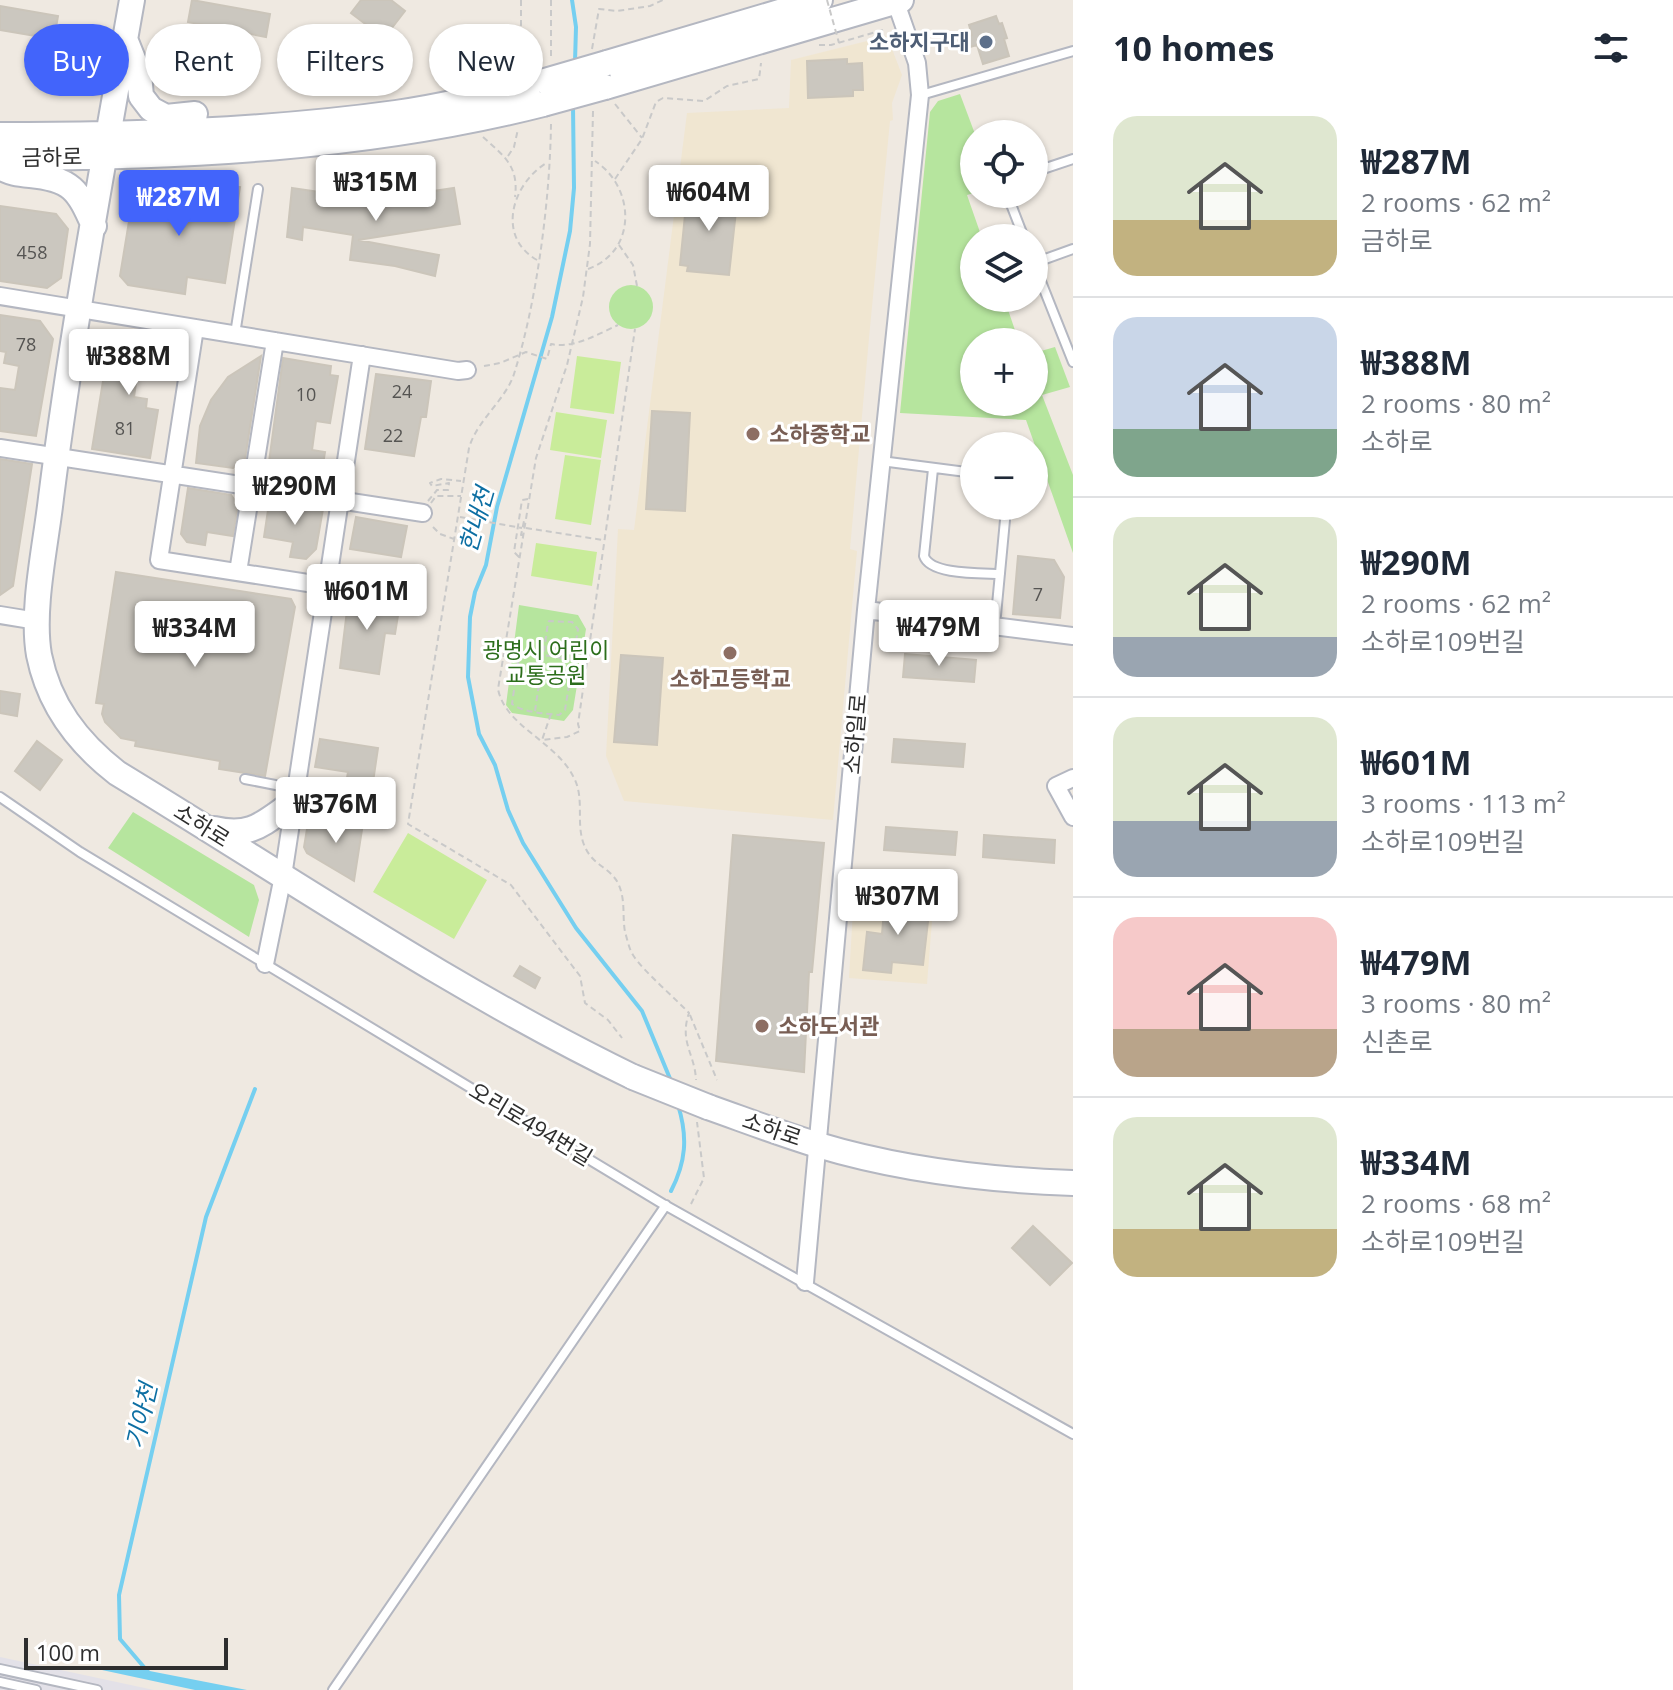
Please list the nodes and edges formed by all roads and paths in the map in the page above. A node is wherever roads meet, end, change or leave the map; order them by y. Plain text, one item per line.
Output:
1 (132, 0) edge
2 (521, 0) edge
3 (551, 0) edge
4 (663, 0) edge
5 (820, 0) edge
6 (827, 0) edge
7 (897, 0) edge
8 (128, 24) edge
9 (521, 24) edge
10 (883, 30) dead end
11 (812, 43) dead end
12 (839, 43) junction
13 (129, 49) edge
14 (1073, 51) edge
15 (762, 60) dead end
16 (603, 81) junction
17 (543, 87) junction
18 (920, 95) junction
19 (115, 96) edge
20 (493, 96) edge
21 (528, 96) edge
22 (314, 122) junction
23 (518, 126) dead end
24 (0, 135) edge
25 (481, 135) dead end
26 (642, 139) junction
27 (107, 145) junction
28 (507, 157) junction
29 (0, 158) edge
30 (593, 159) junction
31 (1073, 159) edge
32 (549, 161) junction
33 (0, 167) edge
34 (1048, 167) edge
35 (615, 179) junction
36 (258, 189) dead end
37 (514, 202) junction
38 (94, 226) junction
39 (619, 245) junction
40 (1073, 249) edge
41 (1048, 258) edge
42 (538, 260) junction
43 (587, 269) junction
44 (637, 286) dead end
45 (1048, 294) edge
46 (0, 296) edge
47 (80, 309) junction
48 (618, 325) dead end
49 (195, 328) junction
50 (635, 329) dead end
51 (235, 335) junction
52 (275, 341) junction
53 (1070, 343) edge
54 (572, 344) junction
55 (362, 355) junction
56 (518, 356) junction
57 (1073, 362) edge
58 (467, 370) joint
59 (0, 448) edge
60 (56, 456) junction
61 (881, 461) junction
62 (933, 469) junction
63 (960, 472) edge
64 (172, 474) junction
65 (463, 481) junction
66 (252, 486) junction
67 (461, 496) junction
68 (530, 498) junction
69 (340, 500) junction
70 (423, 513) junction
71 (458, 517) junction
72 (1005, 520) edge
73 (522, 528) junction
74 (454, 539) junction
75 (603, 540) junction
76 (520, 558) junction
77 (238, 572) junction
78 (1000, 574) junction
79 (327, 586) junction
80 (866, 610) junction
81 (0, 615) edge
82 (37, 621) junction
83 (995, 627) junction
84 (1073, 636) edge
85 (543, 655) junction
86 (573, 660) junction
87 (535, 711) junction
88 (551, 714) junction
89 (542, 740) junction
90 (1073, 778) edge
91 (245, 779) dead end
92 (295, 795) junction
93 (0, 797) edge
94 (1073, 817) edge
95 (206, 827) junction
96 (283, 876) junction
97 (265, 964) junction
98 (689, 1013) junction
99 (622, 1038) dead end
100 (717, 1080) dead end
101 (700, 1103) junction
102 (819, 1145) junction
103 (1073, 1183) edge
104 (664, 1204) junction
105 (685, 1216) junction
106 (805, 1282) junction
107 (1073, 1434) edge
108 (0, 1669) edge
109 (0, 1682) edge
110 (36, 1690) edge
111 (97, 1690) edge
112 (333, 1690) edge

1 - 8 street, 소하로
2 - 9 path
3 - 17 path
4 - 16 path
5 - 16 street, 금하로
6 - 12 path, bridge
7 - 16 street, 금하로
7 - 18 street, 소하일로
10 - 12 path
11 - 12 path, bridge
13 - 22 street
14 - 18 lane
15 - 26 path
16 - 17 street, 금하로, bridge
16 - 26 path
16 - 30 path
17 - 32 path
18 - 61 street, 소하일로
19 - 27 street, 소하로
20 - 22 street, 금하로
21 - 27 street, 금하로
22 - 27 street, 금하로
23 - 28 path
24 - 27 street, 금하로
25 - 28 path
26 - 35 path
27 - 29 street, 금하로
27 - 38 street, 소하로
28 - 37 path
30 - 35 path
30 - 43 path
31 - 34 lane
32 - 37 path
32 - 42 path
33 - 38 street
35 - 39 path
36 - 51 lane
37 - 42 path
38 - 47 street, 소하로
39 - 43 path
39 - 44 path
40 - 41 lane
42 - 56 path
43 - 54 path
45 - 53 lane
46 - 47 street
47 - 49 street
47 - 60 street, 소하로
48 - 54 path
49 - 51 street
49 - 64 street
50 - 75 path
51 - 52 street
52 - 55 street
52 - 66 street
53 - 57 lane
54 - 56 path
54 - 68 path
55 - 58 street
55 - 69 street
56 - 58 path
56 - 65 path
59 - 60 street
60 - 64 street
60 - 82 street, 소하로
61 - 62 lane
61 - 80 street, 소하일로
62 - 63 lane
62 - 78 lane
64 - 66 street
64 - 77 street
65 - 67 path
65 - 70 path
66 - 69 street
66 - 77 street
67 - 70 path
67 - 71 path
68 - 73 path
68 - 73 path
69 - 70 street
69 - 79 street
70 - 74 path
71 - 73 path
71 - 74 path
72 - 78 lane
73 - 75 path
73 - 76 path
73 - 76 path
74 - 99 path
75 - 89 path
76 - 89 path
77 - 79 street
78 - 83 lane
79 - 92 street
80 - 83 street
80 - 102 street, 소하일로
81 - 82 street
82 - 95 street, 소하로
83 - 84 street
85 - 86 path
85 - 86 path
85 - 87 path
85 - 87 path
86 - 88 path
87 - 88 path
88 - 89 path
89 - 98 path
90 - 94 street
91 - 92 lane
92 - 95 street
92 - 96 street
93 - 97 lane, 오리로494번길
95 - 96 street, 소하로
96 - 97 street
96 - 101 street, 소하로, bridge
97 - 104 lane, 오리로494번길
98 - 100 path
98 - 101 path
101 - 102 street, 소하로
101 - 105 path
102 - 103 street, 소하로
102 - 106 street, 소하일로
104 - 105 lane, 오리로494번길
104 - 112 lane
105 - 106 lane, 오리로494번길
106 - 107 lane, 오리로494번길
108 - 111 lane
109 - 110 lane

